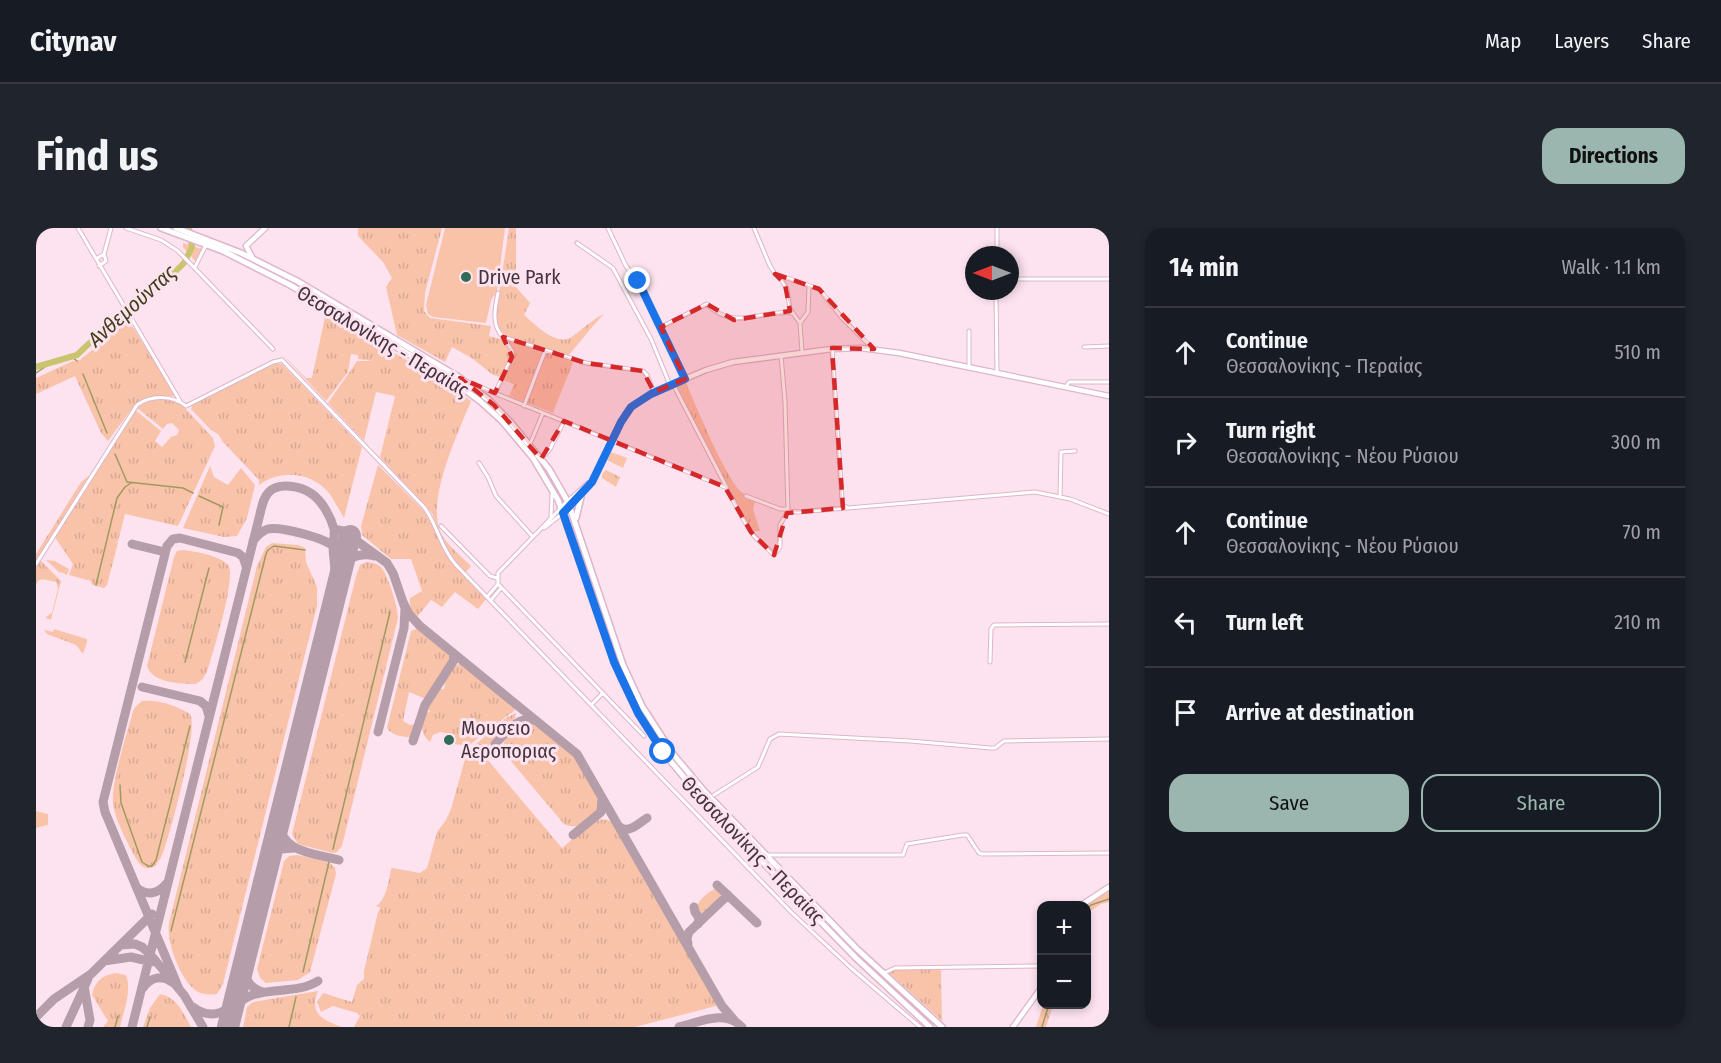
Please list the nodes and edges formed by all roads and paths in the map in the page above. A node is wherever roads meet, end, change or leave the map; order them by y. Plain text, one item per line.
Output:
1 (77, 228) edge
2 (111, 228) edge
3 (126, 228) edge
4 (161, 228) edge
5 (265, 228) edge
6 (608, 228) edge
7 (754, 228) edge
8 (997, 228) edge
9 (179, 230) edge
10 (201, 239) junction
11 (577, 243) dead end
12 (207, 244) junction
13 (246, 246) junction
14 (997, 246) edge
15 (236, 251) junction
16 (104, 254) junction
17 (96, 259) junction
18 (254, 259) junction
19 (99, 266) junction
20 (195, 267) junction
21 (775, 274) junction
22 (1019, 279) edge
23 (1109, 279) edge
24 (809, 285) junction
25 (498, 293) dead end
26 (996, 300) edge
27 (793, 313) junction
28 (800, 323) junction
29 (661, 327) junction
30 (969, 331) dead end
31 (503, 337) junction
32 (1109, 346) edge
33 (1084, 347) dead end
34 (273, 349) dead end
35 (832, 349) junction
36 (874, 349) junction
37 (545, 351) junction
38 (802, 352) junction
39 (781, 354) junction
40 (969, 367) junction
41 (997, 373) junction
42 (460, 378) junction
43 (684, 380) junction
44 (1109, 382) edge
45 (673, 384) junction
46 (1066, 387) junction
47 (495, 393) junction
48 (652, 393) junction
49 (1109, 396) edge
50 (180, 401) junction
51 (524, 406) junction
52 (543, 413) junction
53 (564, 421) junction
54 (612, 441) junction
55 (530, 444) junction
56 (1075, 451) dead end
57 (541, 459) junction
58 (479, 463) dead end
59 (594, 478) junction
60 (549, 484) junction
61 (725, 488) junction
62 (746, 496) dead end
63 (1060, 496) junction
64 (580, 497) junction
65 (569, 504) junction
66 (844, 507) junction
67 (787, 510) junction
68 (562, 511) junction
69 (1109, 514) edge
70 (551, 518) junction
71 (576, 523) junction
72 (441, 526) dead end
73 (542, 529) junction
74 (533, 537) junction
75 (36, 564) edge
76 (497, 578) junction
77 (498, 584) junction
78 (501, 588) junction
79 (487, 597) junction
80 (491, 600) junction
81 (1109, 624) edge
82 (990, 662) dead end
83 (603, 694) junction
84 (591, 705) junction
85 (644, 736) dead end
86 (1109, 739) edge
87 (714, 795) dead end
88 (1109, 854) edge
89 (767, 855) junction
90 (1109, 887) edge
91 (1088, 901) edge
92 (1037, 966) edge
93 (884, 973) junction
94 (1037, 993) edge
95 (920, 1027) edge
96 (930, 1027) edge
97 (942, 1027) edge
98 (1012, 1027) edge

1 - 17 street
2 - 16 street
3 - 20 street
4 - 9 main road, Θεσσαλονίκης - Περαίας
5 - 13 main road
6 - 29 street
7 - 21 street
8 - 14 street
9 - 10 main road, Θεσσαλονίκης - Περαίας
10 - 12 main road, Θεσσαλονίκης - Περαίας
10 - 15 main road, Θεσσαλονίκης - Περαίας
11 - 45 street
12 - 20 street
12 - 60 main road, Θεσσαλονίκης - Περαίας
13 - 15 main road
13 - 18 main road
15 - 18 main road, Θεσσαλονίκης - Περαίας
16 - 17 street
16 - 19 street
17 - 19 street
18 - 42 main road, Θεσσαλονίκης - Περαίας
19 - 50 street
20 - 34 street
21 - 24 street
21 - 27 street
22 - 23 street
24 - 28 street
24 - 36 street
25 - 31 street
26 - 41 street
27 - 28 street
27 - 29 street
28 - 38 street
29 - 43 street
30 - 40 street
31 - 37 street
31 - 47 street
32 - 33 street
35 - 36 main road
35 - 38 main road
35 - 66 street
36 - 40 main road
37 - 48 street
37 - 51 street
38 - 39 main road
39 - 43 main road
39 - 67 street
40 - 41 main road
41 - 46 main road
42 - 47 street
42 - 55 main road, Θεσσαλονίκης - Περαίας
43 - 45 main road
44 - 46 street
45 - 48 main road
45 - 61 street
46 - 49 main road
47 - 51 street
48 - 54 main road
50 - 75 street
50 - 79 street
51 - 52 street
52 - 53 street
52 - 55 street
53 - 54 street
53 - 57 street
54 - 59 main road
54 - 61 street
55 - 57 main road, Θεσσαλονίκης - Περαίας
56 - 63 street
57 - 65 main road, Θεσσαλονίκης - Περαίας
58 - 74 street
59 - 64 main road
59 - 65 main road
60 - 68 main road, Θεσσαλονίκης - Περαίας
60 - 70 street
61 - 67 street
62 - 67 street
63 - 66 street
63 - 69 street
64 - 65 main road
64 - 71 main road
65 - 68 main road
65 - 71 main road, Θεσσαλονίκης - Περαίας
66 - 67 street
68 - 70 street
68 - 73 street
68 - 96 main road, Θεσσαλονίκης - Περαίας
70 - 73 street
71 - 89 main road, Θεσσαλονίκης - Περαίας
72 - 76 street
73 - 74 street
74 - 76 street
76 - 77 street
77 - 78 street
77 - 79 street
78 - 80 street
78 - 83 street
79 - 80 street
80 - 84 street
81 - 82 street
83 - 84 street
83 - 85 street
84 - 95 street
86 - 87 street
88 - 89 street
89 - 93 main road, Θεσσαλονίκης - Περαίας
90 - 91 main road
92 - 93 street
93 - 97 main road, Θεσσαλονίκης - Περαίας
94 - 98 main road

